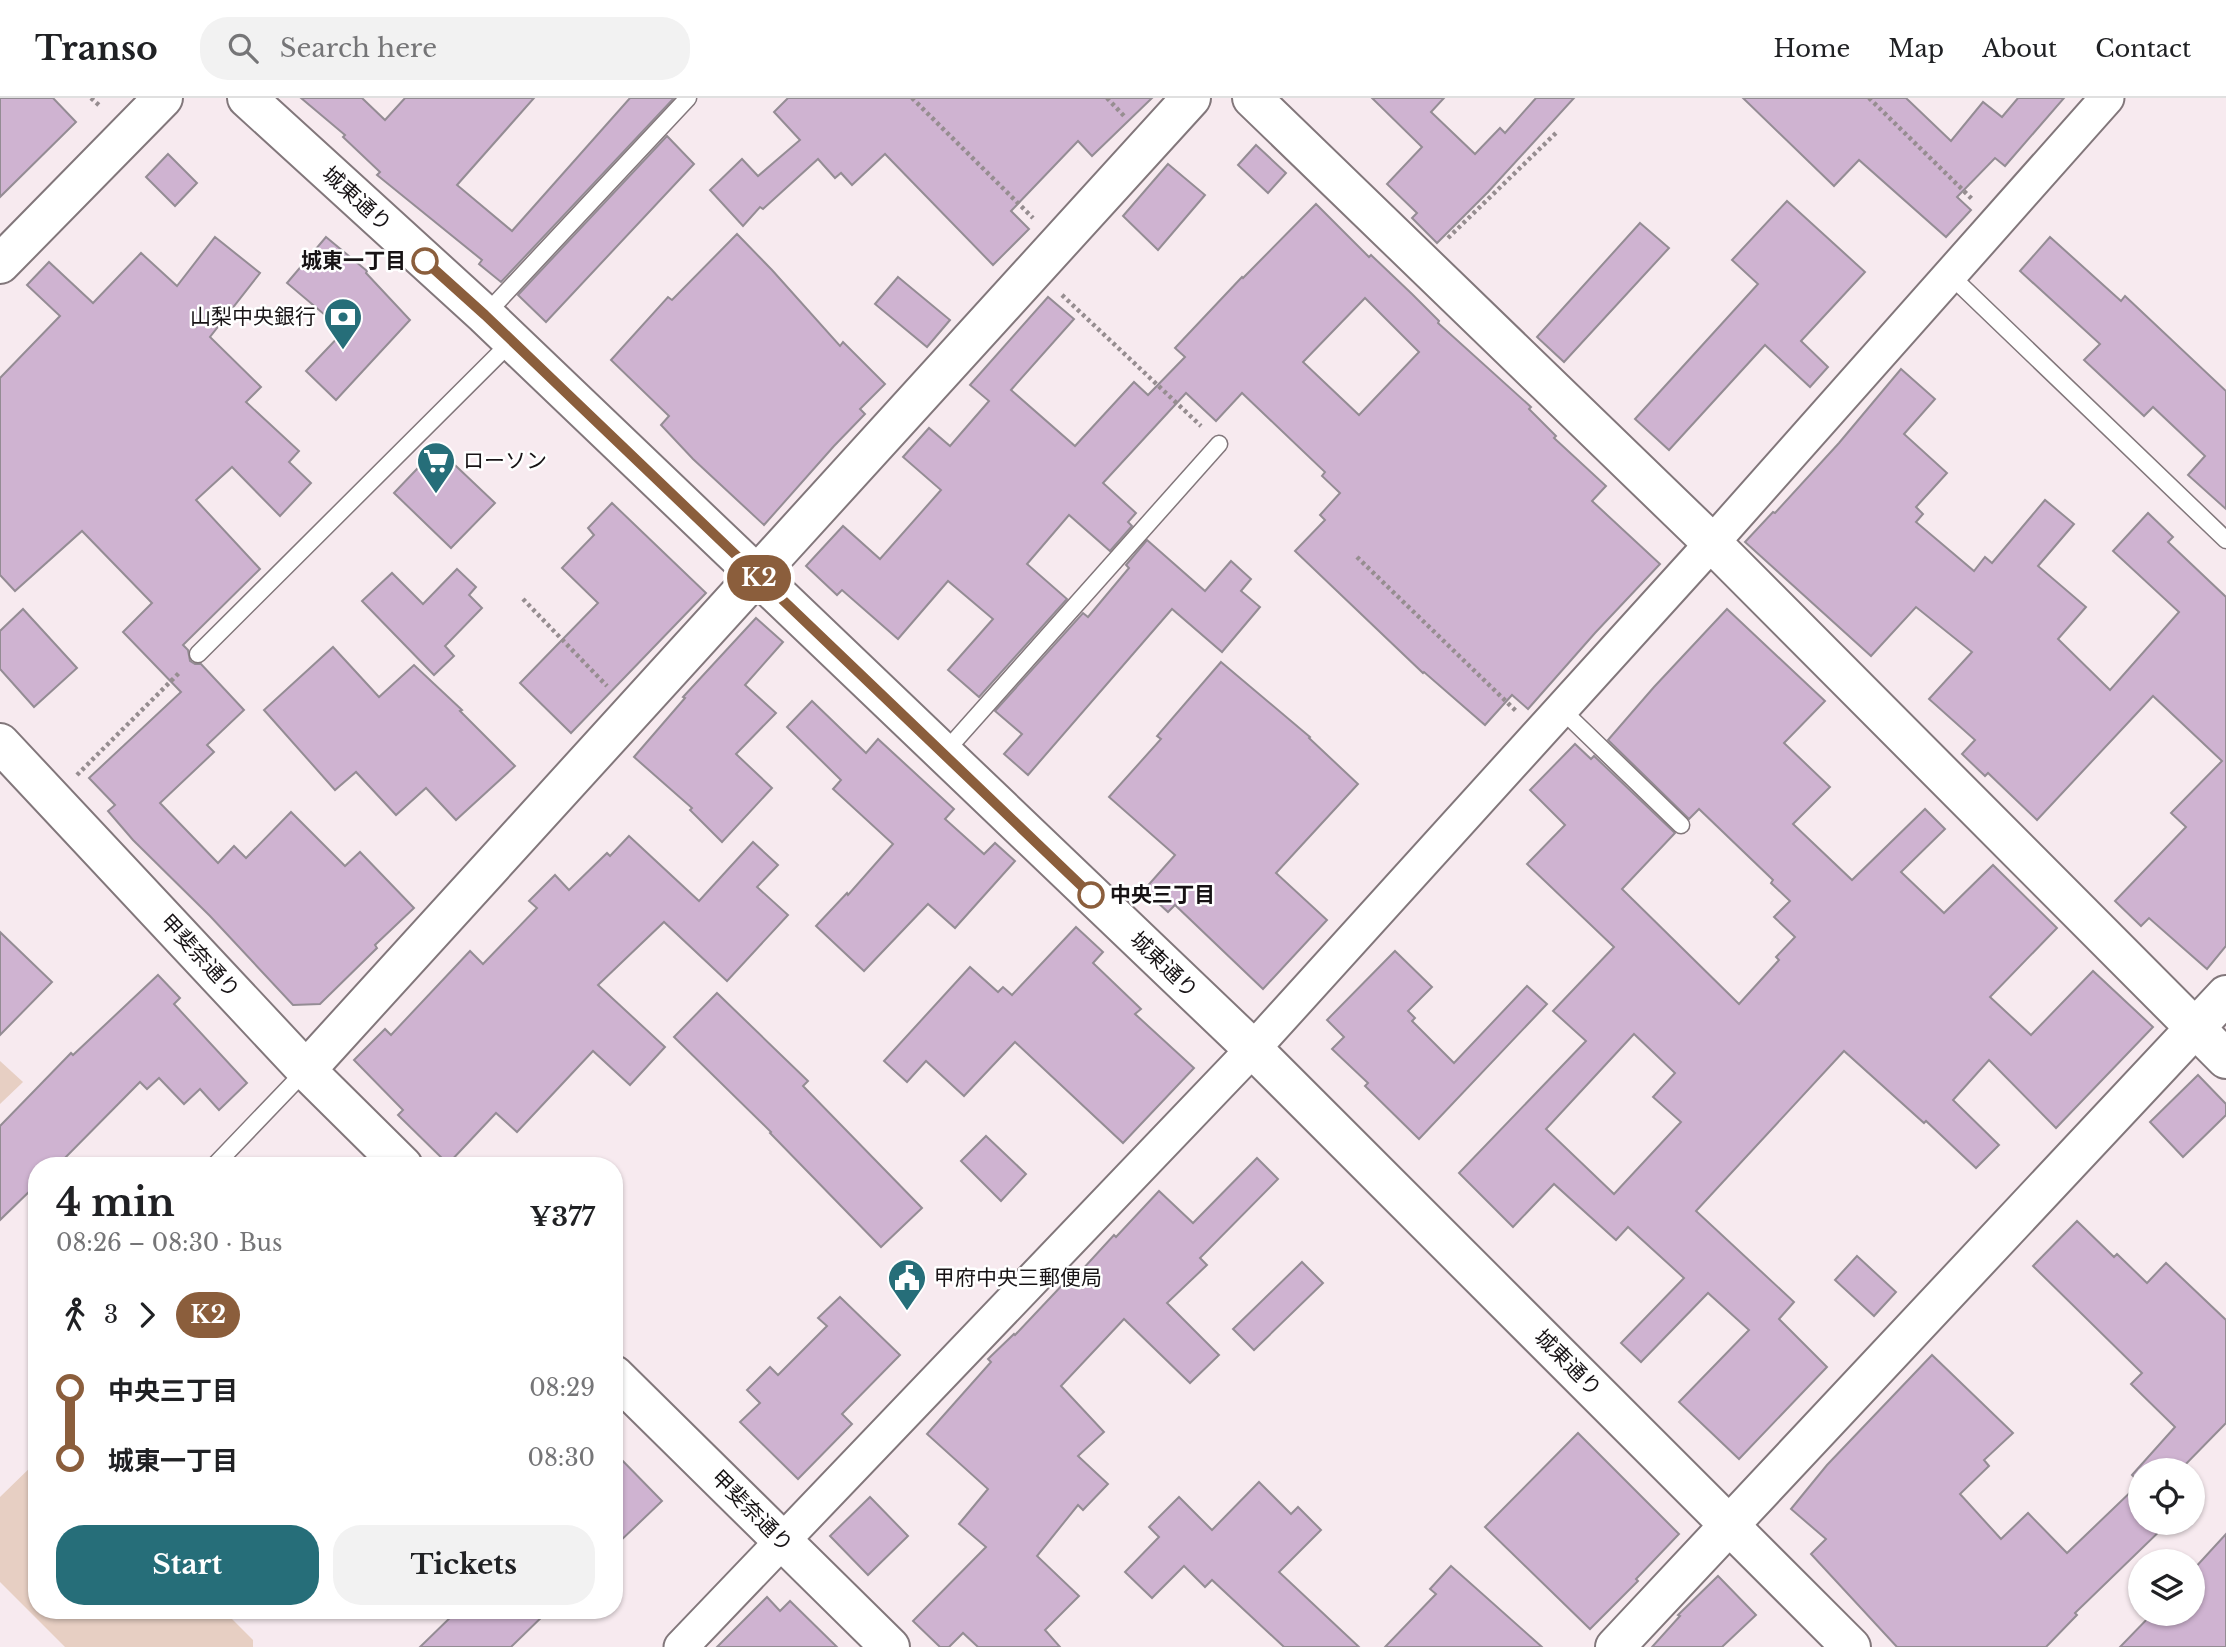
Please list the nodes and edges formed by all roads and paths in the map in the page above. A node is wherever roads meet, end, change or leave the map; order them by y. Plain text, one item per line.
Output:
1 (163, 98) edge
2 (247, 98) edge
3 (688, 98) edge
4 (912, 98) edge
5 (1191, 98) edge
6 (1252, 98) edge
7 (1868, 98) edge
8 (2107, 98) edge
9 (1558, 131) dead end
10 (1996, 223) junction
11 (1046, 257) junction
12 (1423, 263) junction
13 (0, 264) edge
14 (1950, 275) junction
15 (485, 315) junction
16 (512, 341) junction
17 (1219, 443) joint
18 (2226, 540) edge
19 (1712, 543) junction
20 (1357, 557) dead end
21 (756, 576) junction
22 (523, 599) dead end
23 (198, 654) joint
24 (1562, 709) junction
25 (632, 712) junction
26 (1539, 734) junction
27 (0, 743) edge
28 (943, 754) junction
29 (53, 800) junction
30 (1681, 825) dead end
31 (2226, 995) edge
32 (2195, 1028) junction
33 (1253, 1049) junction
34 (2226, 1059) edge
35 (306, 1070) junction
36 (223, 1157) edge
37 (394, 1157) edge
38 (623, 1384) edge
39 (1730, 1525) junction
40 (782, 1541) junction
41 (681, 1647) edge
42 (890, 1647) edge
43 (1615, 1647) edge
44 (1851, 1647) edge

1 - 13 main road
2 - 15 main road, 城東通り
3 - 15 lane
4 - 11 path
5 - 11 main road
6 - 12 main road
7 - 10 path
8 - 10 street
9 - 12 path
10 - 14 street
11 - 17 path
11 - 21 main road
12 - 19 main road
14 - 18 lane
14 - 19 street
15 - 16 main road, 城東通り
16 - 21 main road, 城東通り
16 - 23 lane
17 - 28 lane
19 - 24 street
19 - 32 main road
20 - 26 path
21 - 25 main road
21 - 28 main road, 城東通り
22 - 25 path
23 - 29 path
24 - 26 street
24 - 30 lane
25 - 35 main road
26 - 33 street
27 - 29 main road, 甲斐奈通り
28 - 33 main road, 城東通り
29 - 35 main road, 甲斐奈通り
31 - 32 main road
32 - 34 main road
32 - 39 main road
33 - 39 main road, 城東通り
33 - 40 street
35 - 36 lane
35 - 37 main road, 甲斐奈通り
38 - 40 main road, 甲斐奈通り
39 - 43 main road
39 - 44 main road, 城東通り
40 - 41 street
40 - 42 main road, 甲斐奈通り

